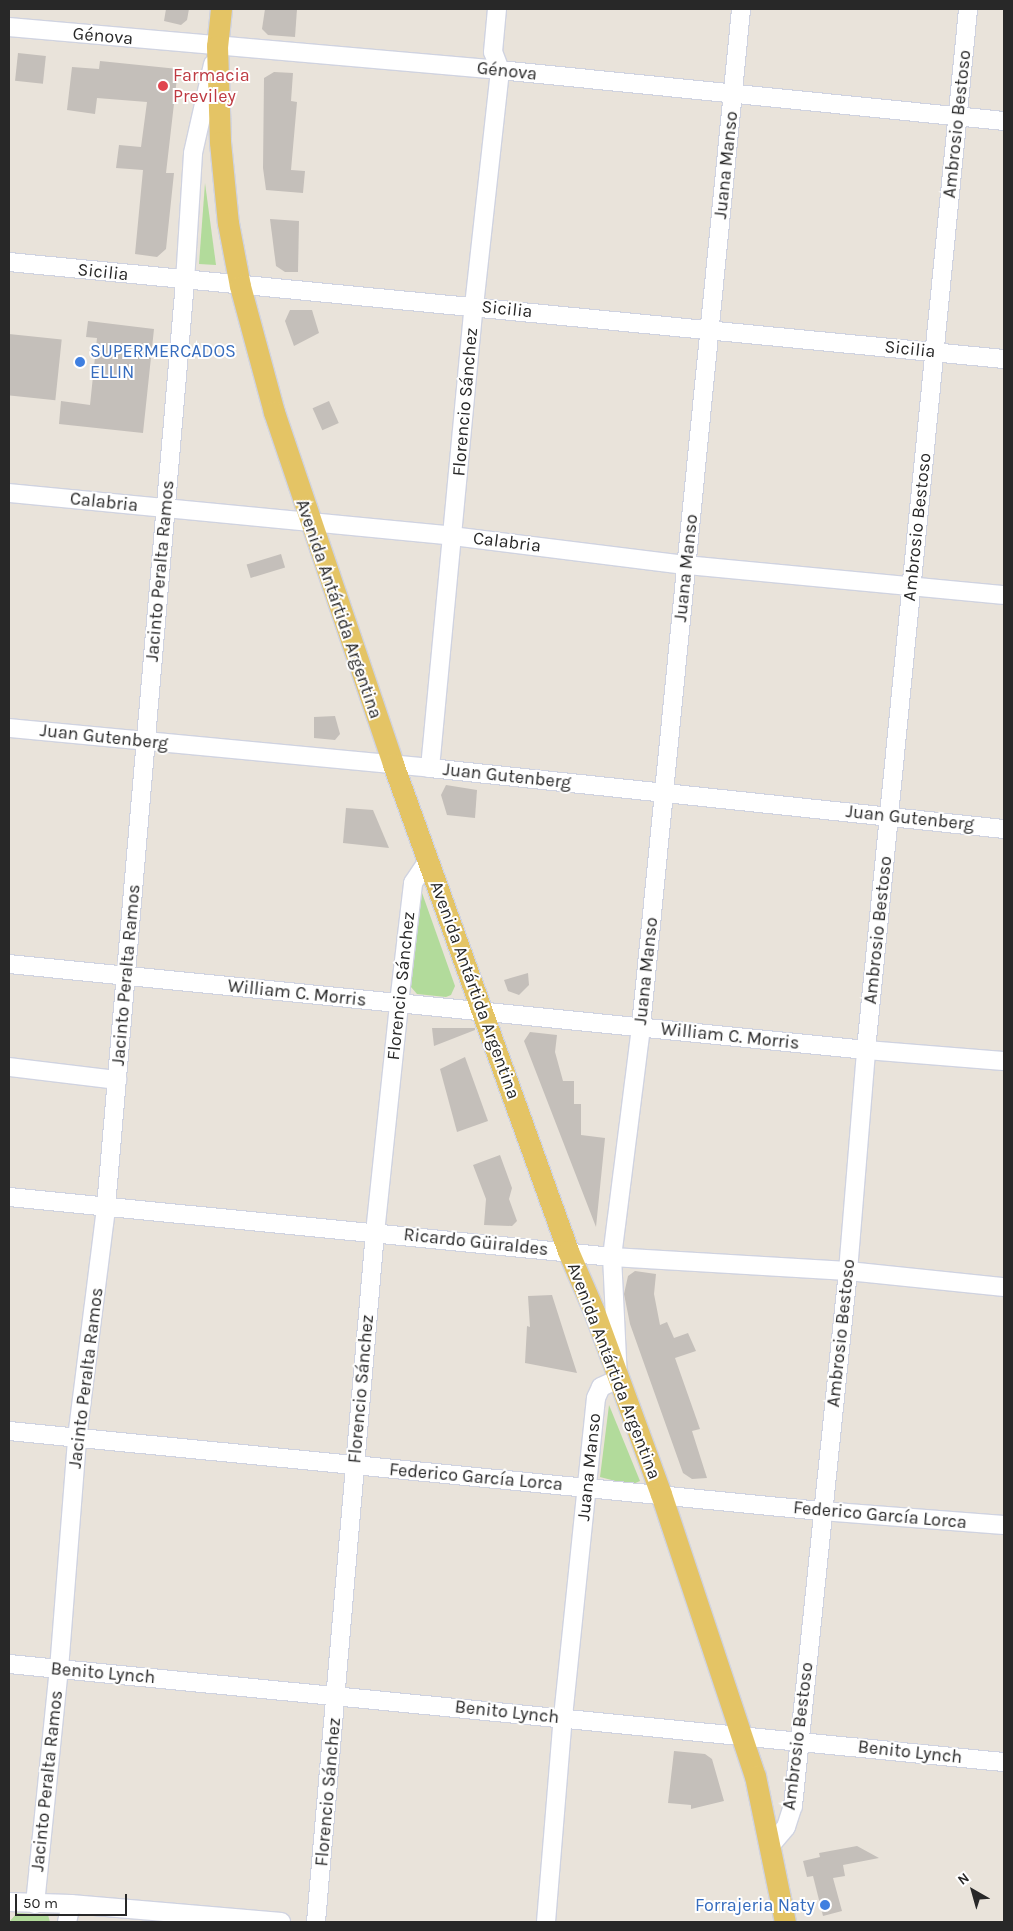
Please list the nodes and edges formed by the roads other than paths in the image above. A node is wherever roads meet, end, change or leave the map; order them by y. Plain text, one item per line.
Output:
1 (221, 9) edge
2 (497, 9) edge
3 (741, 9) edge
4 (968, 9) edge
5 (9, 27) edge
6 (217, 46) junction
7 (500, 70) junction
8 (732, 95) junction
9 (958, 116) junction
10 (1004, 121) edge
11 (9, 262) edge
12 (185, 281) junction
13 (240, 286) junction
14 (474, 306) junction
15 (709, 330) junction
16 (934, 352) junction
17 (1004, 359) edge
18 (9, 493) edge
19 (166, 508) junction
20 (309, 522) junction
21 (452, 536) junction
22 (686, 564) junction
23 (911, 586) junction
24 (1004, 595) edge
25 (9, 728) edge
26 (146, 742) junction
27 (393, 764) junction
28 (430, 768) junction
29 (664, 792) junction
30 (889, 816) junction
31 (1004, 829) edge
32 (428, 861) junction
33 (9, 964) edge
34 (126, 976) junction
35 (399, 1003) junction
36 (483, 1010) junction
37 (641, 1026) junction
38 (866, 1050) junction
39 (1004, 1062) edge
40 (9, 1067) edge
41 (117, 1080) junction
42 (9, 1198) edge
43 (106, 1207) junction
44 (375, 1233) junction
45 (568, 1251) junction
46 (612, 1257) junction
47 (848, 1271) junction
48 (1004, 1287) edge
49 (618, 1379) junction
50 (9, 1431) edge
51 (77, 1438) junction
52 (354, 1466) junction
53 (586, 1487) junction
54 (660, 1494) junction
55 (821, 1511) junction
56 (1004, 1525) edge
57 (9, 1664) edge
58 (59, 1669) junction
59 (337, 1695) junction
60 (563, 1717) junction
61 (742, 1735) junction
62 (799, 1741) junction
63 (1004, 1762) edge
64 (771, 1845) junction
65 (9, 1902) edge
66 (35, 1904) junction
67 (71, 1904) junction
68 (67, 1922) edge
69 (282, 1922) edge
70 (316, 1922) edge
71 (546, 1922) edge
72 (786, 1922) edge

1 - 6 main road, Avenida Antártida Argentina
2 - 7 street, Florencio Sánchez
3 - 8 street, Juana Manso
4 - 9 street, Ambrosio Bestoso
5 - 6 street, Génova
6 - 7 street, Génova
6 - 12 street, Jacinto Peralta Ramos
6 - 13 main road, Avenida Antártida Argentina
7 - 8 street, Génova
7 - 14 street, Florencio Sánchez
8 - 9 street, Génova
8 - 15 street, Juana Manso
9 - 10 street, Génova
9 - 16 street, Ambrosio Bestoso
11 - 12 street, Sicilia
12 - 13 street, Sicilia
12 - 19 street, Jacinto Peralta Ramos
13 - 14 street, Sicilia
13 - 20 main road, Avenida Antártida Argentina
14 - 15 street, Sicilia
14 - 21 street, Florencio Sánchez
15 - 16 street, Sicilia
15 - 22 street, Juana Manso
16 - 17 street, Sicilia
16 - 23 street, Ambrosio Bestoso
18 - 19 street, Calabria
19 - 20 street, Calabria
19 - 26 street, Jacinto Peralta Ramos
20 - 21 street, Calabria
20 - 27 main road, Avenida Antártida Argentina
21 - 22 street, Calabria
21 - 28 street, Florencio Sánchez
22 - 23 street, Calabria
22 - 29 street, Juana Manso
23 - 24 street, Calabria
23 - 30 street, Ambrosio Bestoso
25 - 26 street, Juan Gutenberg
26 - 27 street, Juan Gutenberg
26 - 34 street, Jacinto Peralta Ramos
27 - 28 street, Juan Gutenberg
27 - 32 main road, Avenida Antártida Argentina
28 - 29 street, Juan Gutenberg
29 - 30 street, Juan Gutenberg
29 - 37 street, Juana Manso
30 - 31 street, Juan Gutenberg
30 - 38 street, Ambrosio Bestoso
32 - 35 street, Florencio Sánchez
32 - 36 main road, Avenida Antártida Argentina
33 - 34 street, William C. Morris
34 - 35 street, William C. Morris
34 - 41 street, Jacinto Peralta Ramos
35 - 36 street, William C. Morris
35 - 44 street, Florencio Sánchez
36 - 37 street, William C. Morris
36 - 45 main road, Avenida Antártida Argentina
37 - 38 street, William C. Morris
37 - 46 street, Juana Manso
38 - 39 street, William C. Morris
38 - 47 street, Ambrosio Bestoso
40 - 41 street
41 - 43 street, Jacinto Peralta Ramos
42 - 43 street, Ricardo Güiraldes
43 - 44 street, Ricardo Güiraldes
43 - 51 street, Jacinto Peralta Ramos
44 - 45 street, Ricardo Güiraldes
44 - 52 street, Florencio Sánchez
45 - 46 street, Ricardo Güiraldes
45 - 49 main road, Avenida Antártida Argentina
46 - 47 street, Ricardo Güiraldes
46 - 49 street, Juana Manso
47 - 48 street, Ricardo Güiraldes
47 - 55 street, Ambrosio Bestoso
49 - 53 street, Juana Manso
49 - 54 main road, Avenida Antártida Argentina
50 - 51 street, Federico García Lorca
51 - 52 street, Federico García Lorca
51 - 58 street, Jacinto Peralta Ramos
52 - 53 street, Federico García Lorca
52 - 59 street, Florencio Sánchez
53 - 54 street, Federico García Lorca
53 - 60 street, Juana Manso
54 - 55 street, Federico García Lorca
54 - 61 main road, Avenida Antártida Argentina
55 - 56 street, Federico García Lorca
55 - 62 street, Ambrosio Bestoso
57 - 58 street, Benito Lynch
58 - 59 street, Benito Lynch
58 - 66 street, Jacinto Peralta Ramos
59 - 60 street, Benito Lynch
59 - 70 street, Florencio Sánchez
60 - 61 street, Benito Lynch
60 - 71 street, Juana Manso
61 - 62 street, Benito Lynch
61 - 64 main road, Avenida Antártida Argentina
62 - 63 street, Benito Lynch
62 - 64 street, Ambrosio Bestoso
64 - 72 main road, Avenida Antártida Argentina
65 - 66 street
66 - 67 street
67 - 68 street
67 - 69 street

